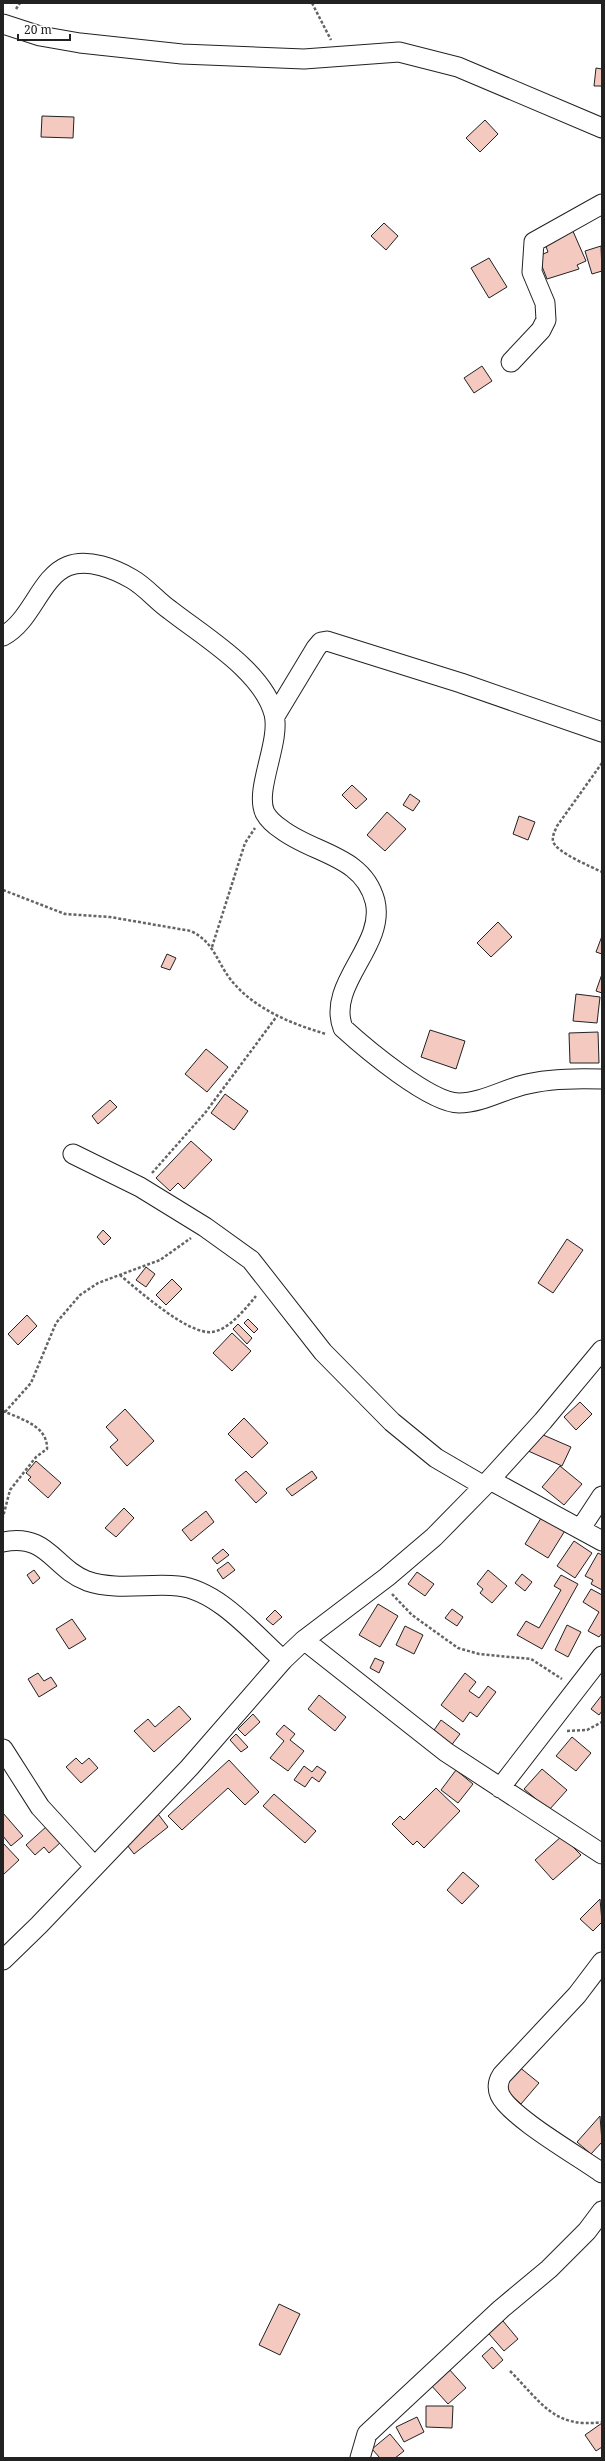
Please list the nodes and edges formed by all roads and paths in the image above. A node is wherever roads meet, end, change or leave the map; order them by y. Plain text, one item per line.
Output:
1 (312, 3) edge
2 (3, 24) edge
3 (340, 56) junction
4 (601, 126) edge
5 (602, 204) edge
6 (511, 362) dead end
7 (3, 636) edge
8 (275, 716) junction
9 (602, 732) edge
10 (602, 763) edge
11 (265, 813) junction
12 (602, 872) edge
13 (3, 890) edge
14 (212, 947) junction
15 (277, 1016) junction
16 (328, 1035) dead end
17 (602, 1079) edge
18 (73, 1154) dead end
19 (140, 1187) junction
20 (205, 1227) junction
21 (119, 1274) junction
22 (268, 1279) junction
23 (602, 1350) edge
24 (4, 1412) edge
25 (487, 1483) junction
26 (602, 1496) edge
27 (3, 1518) edge
28 (581, 1528) junction
29 (602, 1541) edge
30 (3, 1542) edge
31 (380, 1582) junction
32 (304, 1640) junction
33 (602, 1656) edge
34 (283, 1660) junction
35 (576, 1690) junction
36 (602, 1722) edge
37 (544, 1731) junction
38 (3, 1749) edge
39 (500, 1788) junction
40 (602, 1854) edge
41 (94, 1866) junction
42 (3, 1960) edge
43 (602, 1962) edge
44 (602, 2172) edge
45 (602, 2211) edge
46 (510, 2371) dead end
47 (602, 2422) edge
48 (360, 2458) edge

1 - 3 path
2 - 3 street
3 - 4 street
5 - 6 street
7 - 8 street
8 - 9 street
8 - 11 street
10 - 12 path
11 - 14 path
11 - 17 street
13 - 14 path
14 - 15 path
15 - 16 path
15 - 19 path
18 - 19 street
19 - 20 street
20 - 21 path
20 - 22 street
21 - 22 path
21 - 24 path
22 - 25 street
23 - 25 street
24 - 27 path
25 - 28 street
25 - 31 street
26 - 28 street
28 - 29 street
30 - 34 street
31 - 32 street
31 - 35 path
32 - 34 street
32 - 39 street
33 - 35 street
34 - 41 street
35 - 37 street
36 - 37 path
37 - 39 street
38 - 41 street
39 - 40 street
41 - 42 street
43 - 44 street
45 - 48 street
46 - 47 path

